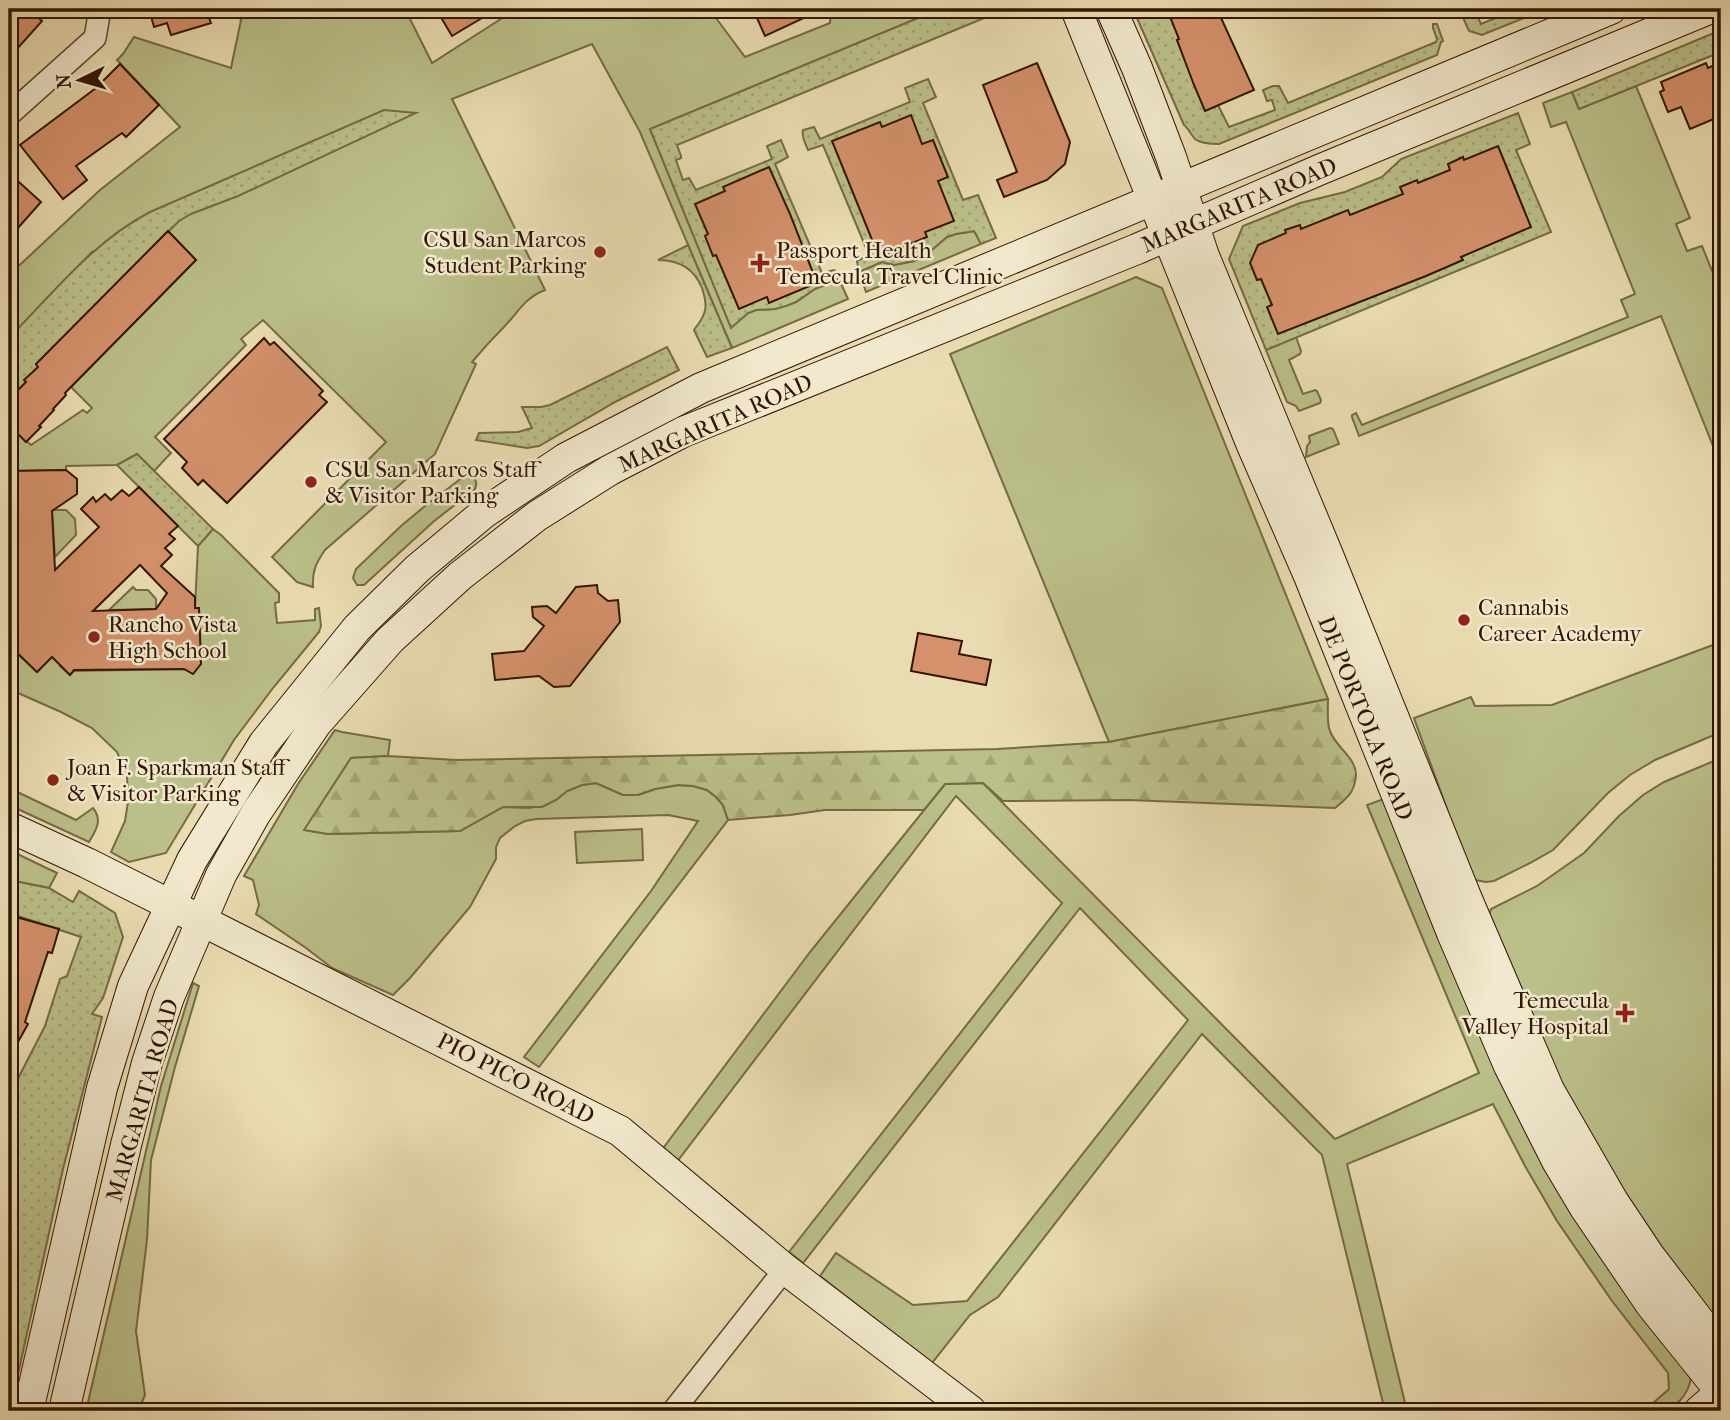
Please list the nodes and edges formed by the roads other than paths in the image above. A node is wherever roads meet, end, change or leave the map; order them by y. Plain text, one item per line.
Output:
1 (1076, 9) edge
2 (1111, 9) edge
3 (1611, 9) edge
4 (1709, 9) edge
5 (98, 12) edge
6 (9, 115) edge
7 (1181, 188) junction
8 (1153, 200) junction
9 (1180, 230) junction
10 (701, 388) junction
11 (610, 470) junction
12 (1358, 699) junction
13 (9, 827) edge
14 (1467, 899) junction
15 (171, 905) junction
16 (201, 921) junction
17 (785, 1269) junction
18 (1721, 1349) edge
19 (1721, 1392) edge
20 (28, 1411) edge
21 (64, 1411) edge
22 (673, 1411) edge
23 (971, 1411) edge
24 (1699, 1411) edge

1 - 8 main road, DE PORTOLA ROAD
2 - 7 main road, DE PORTOLA ROAD
3 - 7 main road, MARGARITA ROAD
4 - 9 main road, MARGARITA ROAD
5 - 6 street
7 - 8 main road, MARGARITA ROAD
7 - 9 main road, DE PORTOLA ROAD
8 - 9 main road, DE PORTOLA ROAD
8 - 10 main road, MARGARITA ROAD
9 - 11 main road, MARGARITA ROAD
9 - 12 main road, DE PORTOLA ROAD
9 - 14 main road, DE PORTOLA ROAD
10 - 11 main road
10 - 15 main road, MARGARITA ROAD
11 - 16 main road, MARGARITA ROAD
12 - 14 main road
12 - 19 main road, DE PORTOLA ROAD
13 - 15 main road, PIO PICO ROAD
14 - 18 main road, DE PORTOLA ROAD
15 - 16 main road, PIO PICO ROAD
15 - 20 main road, MARGARITA ROAD
16 - 17 main road, PIO PICO ROAD
16 - 21 main road, MARGARITA ROAD
17 - 22 street
17 - 23 main road, PIO PICO ROAD
19 - 24 main road

